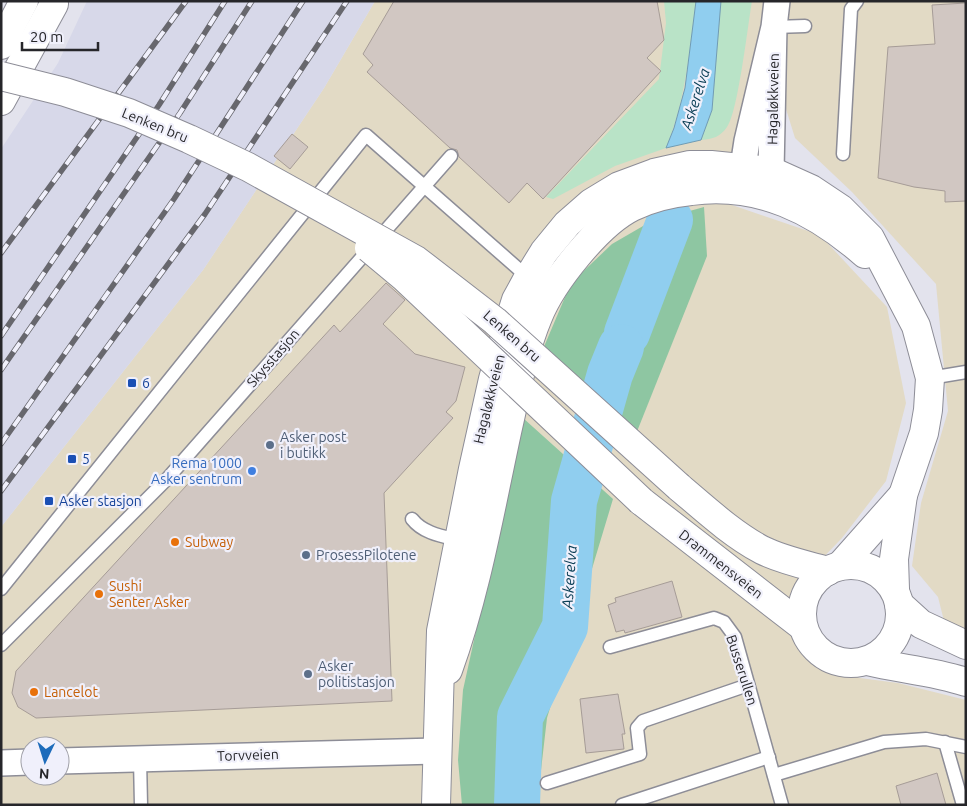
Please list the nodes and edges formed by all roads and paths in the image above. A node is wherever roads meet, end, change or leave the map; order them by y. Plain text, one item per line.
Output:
1 (24, 1) edge
2 (777, 1) edge
3 (857, 1) edge
4 (48, 2) edge
5 (806, 26) dead end
6 (774, 27) junction
7 (1, 44) edge
8 (1, 76) edge
9 (1, 101) edge
10 (843, 154) dead end
11 (451, 156) dead end
12 (771, 171) junction
13 (748, 180) junction
14 (424, 185) junction
15 (326, 211) junction
16 (893, 277) junction
17 (539, 286) junction
18 (966, 372) edge
19 (930, 378) junction
20 (903, 495) junction
21 (641, 501) joint
22 (412, 519) dead end
23 (458, 540) junction
24 (834, 569) junction
25 (1, 589) edge
26 (897, 597) junction
27 (802, 626) junction
28 (1, 645) edge
29 (966, 645) edge
30 (610, 647) dead end
31 (866, 661) junction
32 (966, 682) edge
33 (748, 684) junction
34 (441, 691) junction
35 (945, 742) junction
36 (966, 747) edge
37 (436, 751) junction
38 (769, 757) junction
39 (140, 759) junction
40 (20, 762) edge
41 (70, 762) edge
42 (1, 763) edge
43 (774, 775) junction
44 (546, 784) dead end
45 (141, 805) edge
46 (436, 805) edge
47 (622, 805) edge
48 (782, 805) edge
49 (963, 805) edge

1 - 7 street
2 - 6 street, Hagaløkkveien
3 - 10 lane
4 - 9 street
5 - 6 lane
6 - 12 street, Hagaløkkveien
6 - 13 street, Hagaløkkveien
8 - 15 street, Lenken bru, bridge
11 - 14 lane, Skysstasjon
12 - 13 street, Hagaløkkveien
12 - 16 street, Hagaløkkveien
13 - 16 street, Hagaløkkveien
13 - 17 street, Hagaløkkveien
14 - 17 lane
14 - 25 lane
14 - 28 lane, Skysstasjon
15 - 21 street, Lenken bru, bridge
15 - 24 street, Lenken bru, bridge
16 - 19 street, Hagaløkkveien
17 - 23 street, Hagaløkkveien
17 - 34 street, Hagaløkkveien
18 - 19 lane
19 - 20 street, Hagaløkkveien
20 - 24 street, Hagaløkkveien
20 - 26 street, Hagaløkkveien
21 - 27 street, Drammensveien
22 - 23 lane
23 - 34 street, Hagaløkkveien
24 - 26 street
24 - 27 street
26 - 29 street
26 - 31 street
27 - 31 street
30 - 33 lane, Busserullen
31 - 32 street
33 - 38 lane, Busserullen
33 - 44 lane
34 - 37 street, Hagaløkkveien
35 - 36 lane
35 - 43 lane
35 - 49 lane
37 - 39 street, Torvveien
37 - 46 street, Hagaløkkveien
38 - 43 lane, Busserullen
38 - 47 lane
39 - 41 street, Torvveien
39 - 45 lane
40 - 42 street
43 - 48 lane, Busserullen

